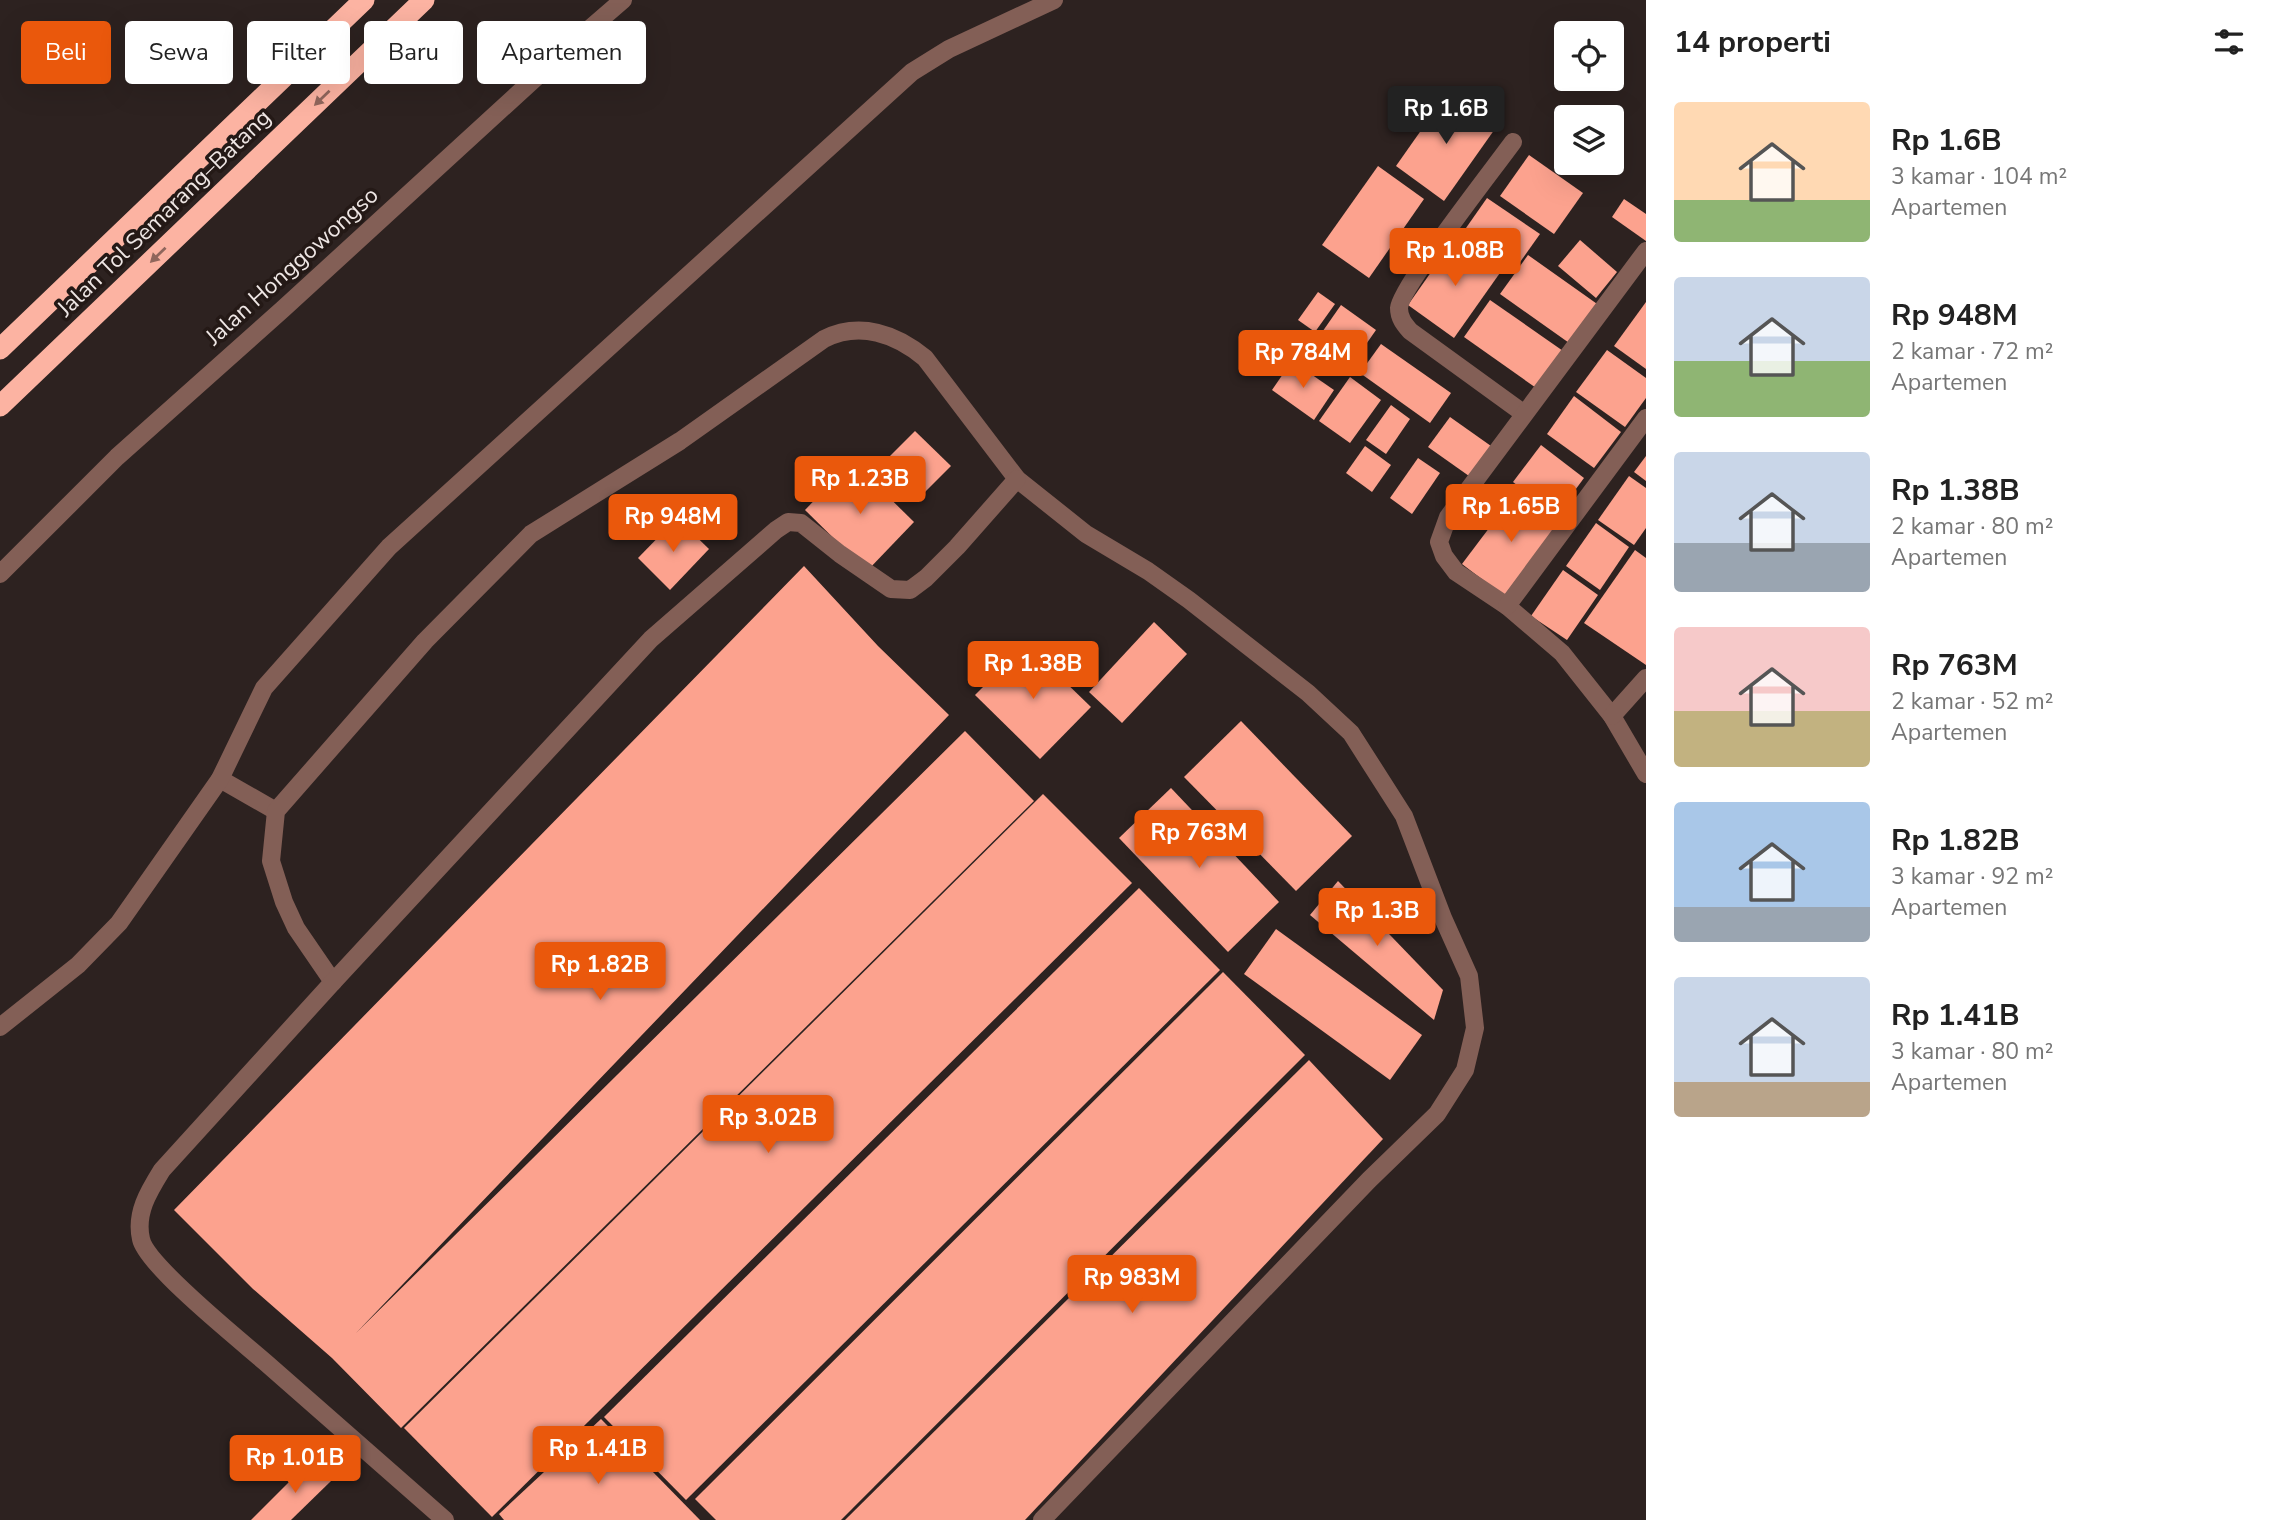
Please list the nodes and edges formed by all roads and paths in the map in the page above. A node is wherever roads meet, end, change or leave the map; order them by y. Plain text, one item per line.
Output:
1 (364, 0) edge
2 (424, 0) edge
3 (623, 0) edge
4 (1054, 0) edge
5 (1513, 142) dead end
6 (1646, 251) edge
7 (0, 349) edge
8 (0, 406) edge
9 (1523, 413) junction
10 (1646, 418) edge
11 (1017, 479) junction
12 (0, 574) edge
13 (1507, 607) junction
14 (1646, 678) edge
15 (1612, 716) junction
16 (1646, 774) edge
17 (220, 779) junction
18 (276, 811) junction
19 (333, 982) junction
20 (0, 1027) edge
21 (445, 1520) edge
22 (1042, 1520) edge

1 - 7 highway, Jalan Tol Semarang–Batang
2 -> 8 highway, Jalan Tol Semarang–Batang
3 - 12 street, Jalan Honggowongso
4 - 17 street
5 - 9 street
6 - 9 street
9 - 13 street
10 - 13 street
11 - 18 street
11 - 19 street
11 - 22 street
13 - 15 street
14 - 15 street
15 - 16 street
17 - 18 street
17 - 20 street
18 - 19 street
19 - 21 street

